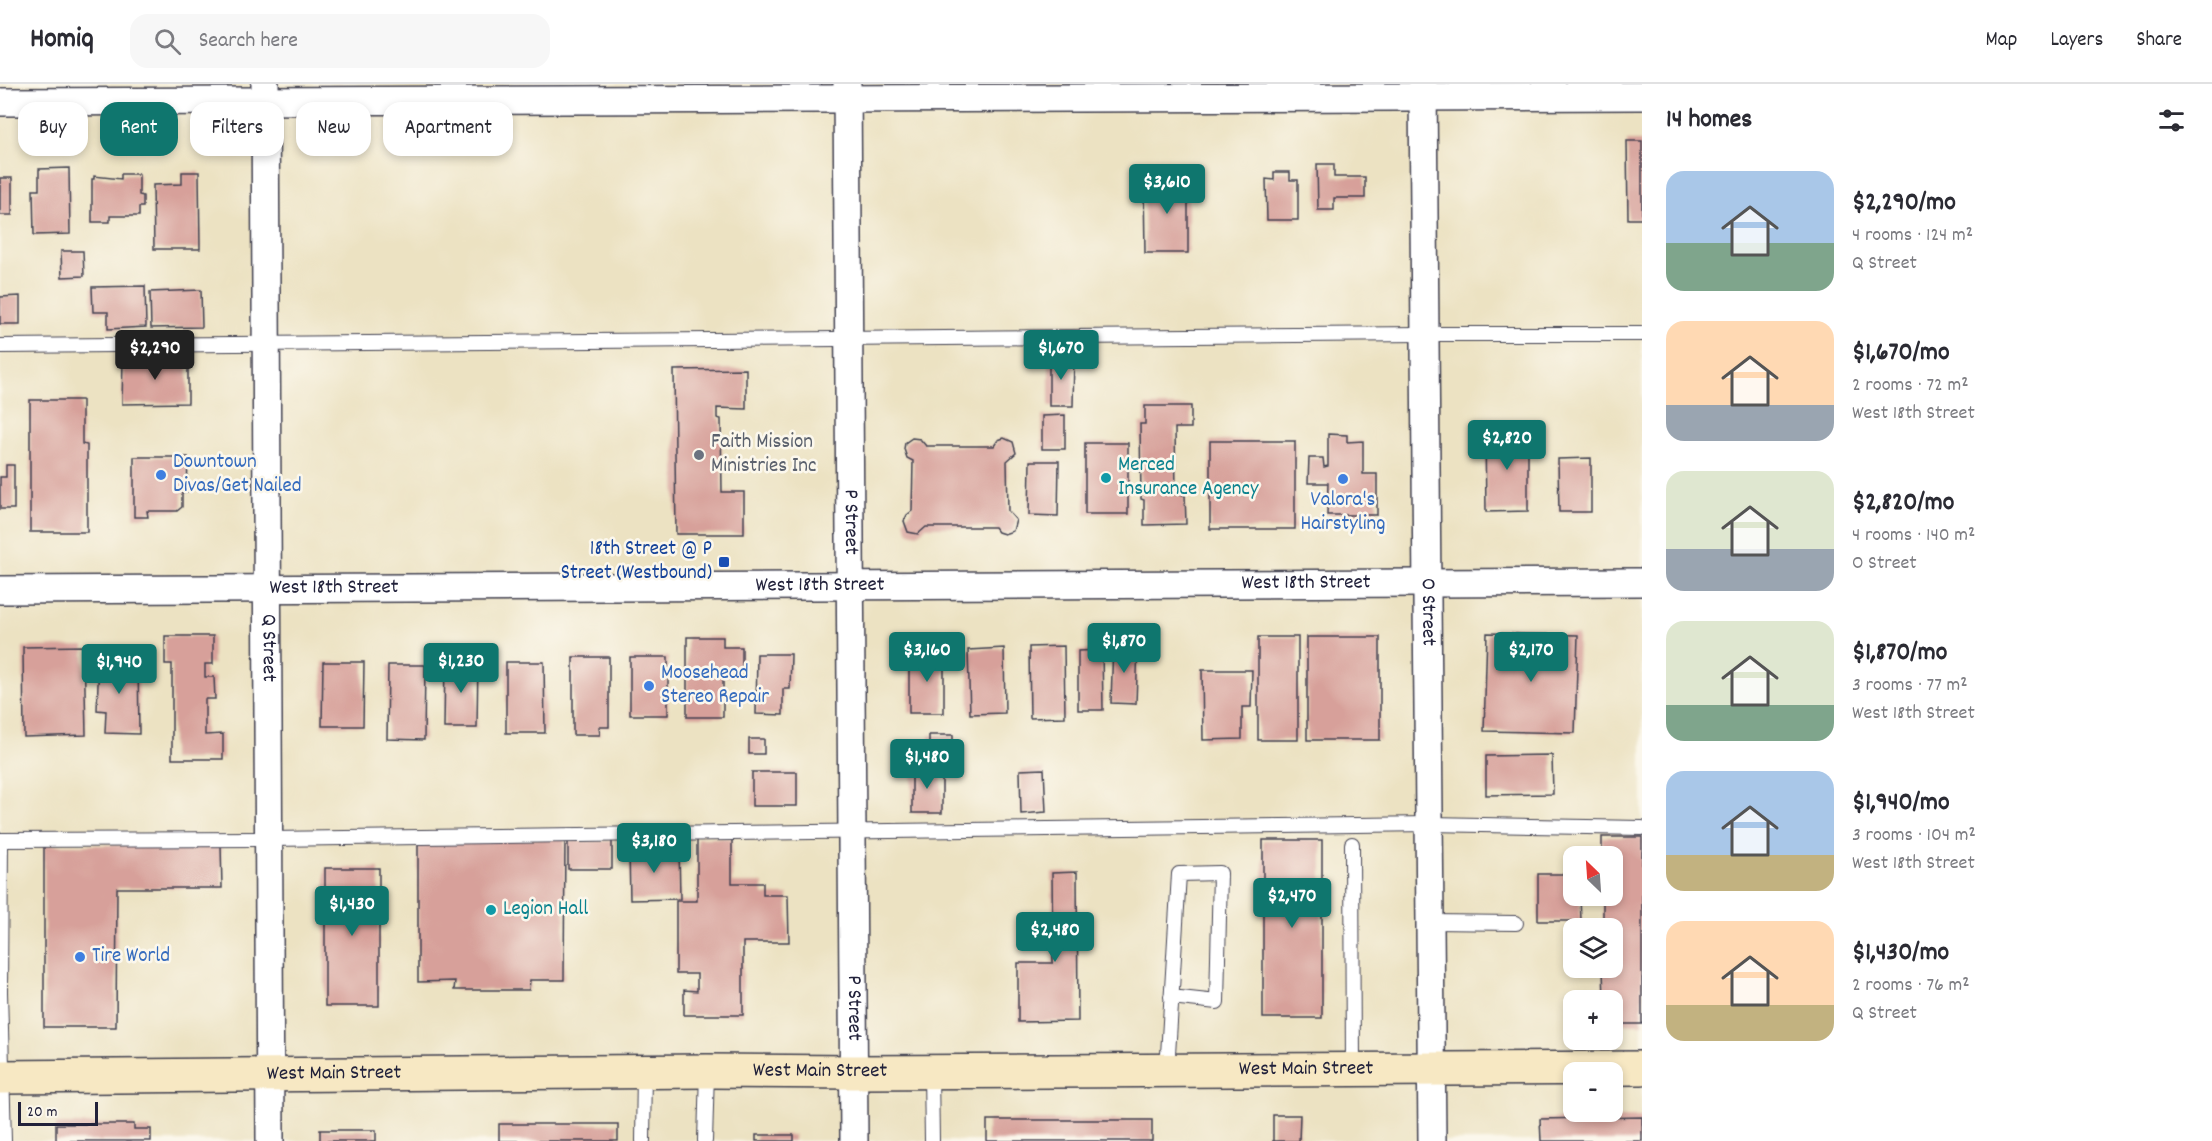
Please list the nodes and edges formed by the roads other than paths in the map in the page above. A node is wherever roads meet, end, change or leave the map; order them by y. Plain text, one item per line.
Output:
1 (1423, 90) edge
2 (847, 91) edge
3 (265, 93) edge
4 (1642, 96) edge
5 (0, 102) edge
6 (1425, 334) junction
7 (1642, 334) edge
8 (850, 338) junction
9 (266, 343) junction
10 (0, 346) edge
11 (1642, 582) edge
12 (1426, 583) junction
13 (850, 587) junction
14 (268, 588) junction
15 (0, 590) edge
16 (1430, 824) junction
17 (1642, 828) edge
18 (852, 831) junction
19 (269, 839) junction
20 (1, 840) edge
21 (1352, 844) dead end
22 (1431, 922) junction
23 (1516, 923) dead end
24 (1171, 997) junction
25 (1642, 1068) edge
26 (1432, 1069) junction
27 (1353, 1070) junction
28 (707, 1071) junction
29 (1167, 1071) junction
30 (644, 1072) junction
31 (853, 1072) junction
32 (931, 1072) junction
33 (270, 1076) junction
34 (1, 1077) edge
35 (4, 1141) edge
36 (270, 1141) edge
37 (643, 1141) edge
38 (705, 1141) edge
39 (854, 1141) edge
40 (932, 1141) edge
41 (1432, 1141) edge

1 - 2 street
1 - 4 street
1 - 6 street, O Street
2 - 3 street
2 - 8 street, P Street
3 - 5 street
3 - 9 street, Q Street
6 - 7 lane
6 - 8 lane
6 - 12 street, O Street
8 - 9 lane
8 - 13 street, P Street
9 - 10 lane
9 - 14 street, Q Street
11 - 12 street, West 18th Street
12 - 13 street, West 18th Street
12 - 16 street, O Street
13 - 14 street, West 18th Street
13 - 18 street, P Street
14 - 15 street, West 18th Street
14 - 19 street, Q Street
16 - 17 lane
16 - 18 lane
16 - 22 street, O Street
18 - 19 lane
18 - 31 street, P Street
19 - 20 lane
19 - 33 street, Q Street
20 - 34 lane
21 - 27 lane
22 - 23 lane
22 - 26 street, O Street
24 - 24 lane
24 - 29 lane
25 - 26 street, West Main Street
26 - 27 street, West Main Street
26 - 41 street, O Street
27 - 29 street, West Main Street
28 - 30 street, West Main Street
28 - 31 street, West Main Street
28 - 38 lane
29 - 32 street, West Main Street
30 - 33 street, West Main Street
30 - 37 lane
31 - 32 street, West Main Street
31 - 39 street, P Street
32 - 40 lane
33 - 34 street, West Main Street
33 - 36 street, Q Street
34 - 35 lane

